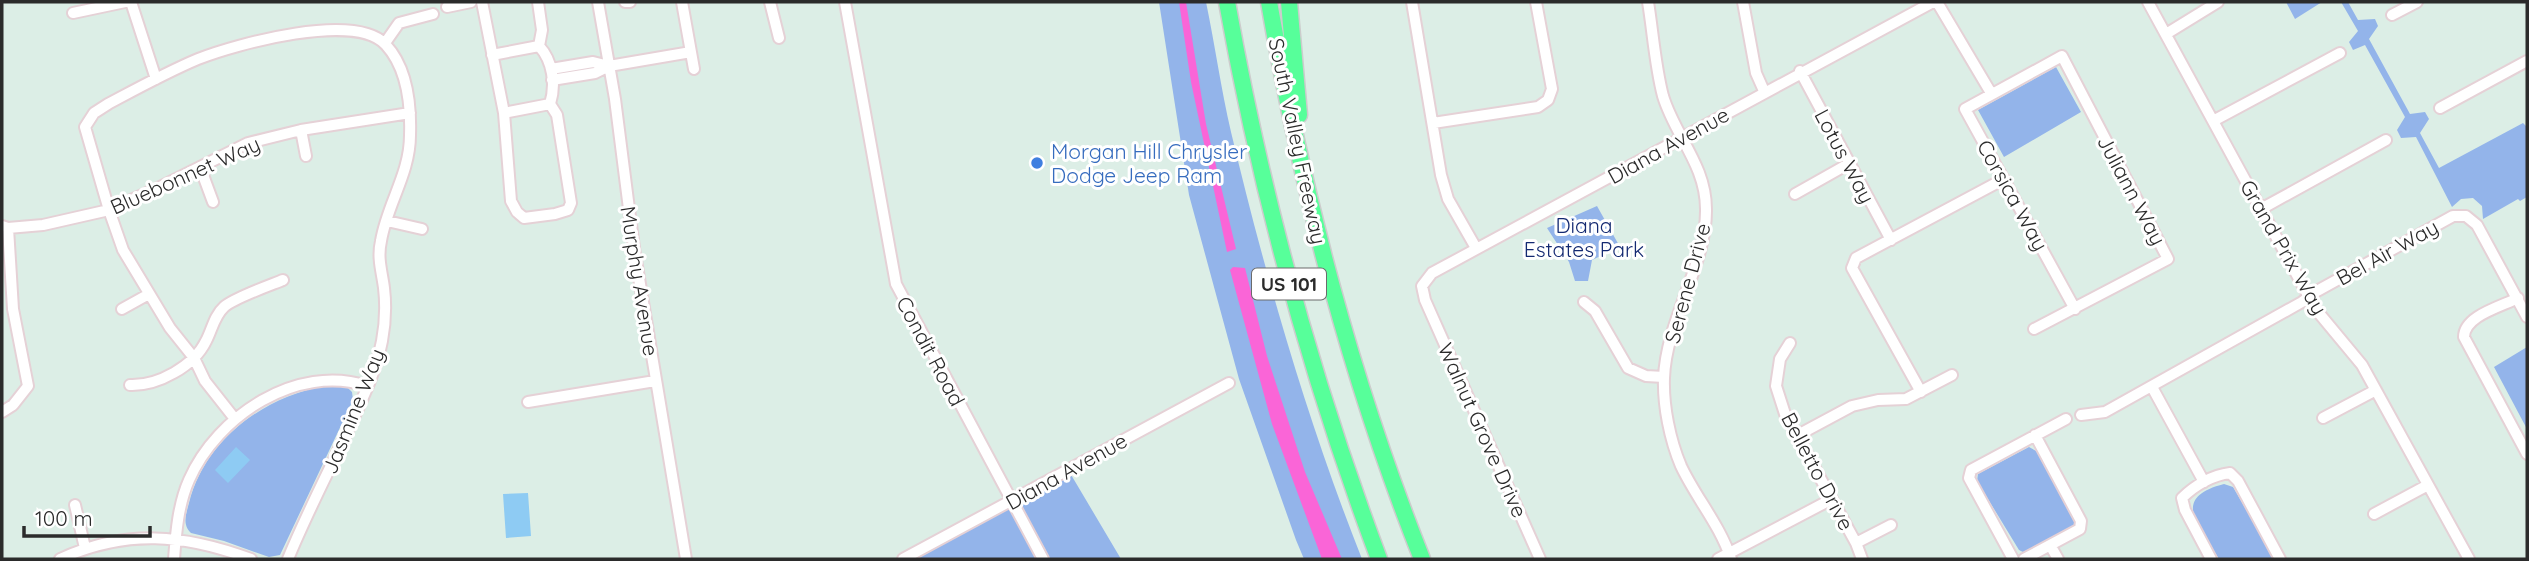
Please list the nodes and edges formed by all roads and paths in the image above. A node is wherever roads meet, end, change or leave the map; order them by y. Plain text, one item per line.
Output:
1 (125, 2) edge
2 (131, 2) edge
3 (471, 2) edge
4 (482, 2) edge
5 (538, 2) edge
6 (598, 2) edge
7 (682, 2) edge
8 (770, 2) edge
9 (845, 2) edge
10 (1219, 2) edge
11 (1227, 2) edge
12 (1269, 2) edge
13 (1289, 2) edge
14 (1412, 2) edge
15 (1536, 2) edge
16 (1648, 2) edge
17 (1743, 2) edge
18 (1935, 2) edge
19 (2148, 2) edge
20 (2218, 2) edge
21 (2417, 2) edge
22 (447, 7) dead end
23 (73, 13) dead end
24 (433, 14) dead end
25 (2392, 15) dead end
26 (2166, 34) junction
27 (779, 38) dead end
28 (385, 43) junction
29 (539, 46) junction
30 (691, 52) junction
31 (2340, 53) dead end
32 (492, 54) junction
33 (2527, 61) edge
34 (609, 66) junction
35 (694, 69) dead end
36 (1800, 71) junction
37 (552, 74) junction
38 (156, 79) junction
39 (1242, 85) junction
40 (1764, 91) junction
41 (1991, 93) junction
42 (550, 104) junction
43 (2440, 108) dead end
44 (410, 113) junction
45 (504, 113) junction
46 (2213, 121) junction
47 (1433, 122) junction
48 (301, 130) junction
49 (1682, 137) junction
50 (2386, 140) dead end
51 (306, 156) dead end
52 (1850, 163) junction
53 (200, 167) junction
54 (2004, 179) junction
55 (1305, 183) junction
56 (1795, 194) dead end
57 (213, 202) dead end
58 (2261, 209) junction
59 (109, 210) junction
60 (387, 221) junction
61 (5, 227) edge
62 (422, 229) dead end
63 (1891, 240) junction
64 (1476, 248) junction
65 (283, 280) dead end
66 (149, 294) junction
67 (2309, 297) junction
68 (2518, 298) junction
69 (1425, 300) joint
70 (1584, 302) dead end
71 (7, 309) edge
72 (2075, 309) junction
73 (122, 310) dead end
74 (2527, 317) edge
75 (2034, 329) dead end
76 (1790, 343) dead end
77 (194, 358) junction
78 (1952, 375) dead end
79 (1664, 377) junction
80 (655, 380) junction
81 (1229, 383) dead end
82 (130, 385) dead end
83 (367, 386) junction
84 (2152, 387) junction
85 (2376, 390) junction
86 (1921, 392) junction
87 (528, 402) dead end
88 (2, 412) edge
89 (2081, 415) dead end
90 (2323, 418) dead end
91 (235, 419) junction
92 (2066, 419) dead end
93 (1798, 435) junction
94 (2035, 435) junction
95 (2527, 454) edge
96 (2204, 482) junction
97 (2428, 485) junction
98 (1832, 499) junction
99 (1011, 501) junction
100 (75, 505) dead end
101 (2374, 514) dead end
102 (1891, 525) dead end
103 (176, 539) junction
104 (1856, 543) junction
105 (2050, 545) junction
106 (85, 548) junction
107 (1730, 556) edge
108 (60, 559) edge
109 (174, 559) edge
110 (251, 559) edge
111 (288, 559) edge
112 (686, 559) edge
113 (903, 559) edge
114 (1043, 559) edge
115 (1379, 559) edge
116 (1422, 559) edge
117 (1540, 559) edge
118 (1718, 559) edge
119 (1862, 559) edge
120 (2013, 559) edge
121 (2024, 559) edge
122 (2058, 559) edge
123 (2211, 559) edge
124 (2280, 559) edge
125 (2469, 559) edge

1 - 23 street
2 - 38 street
3 - 22 street
4 - 32 street
5 - 29 street
6 - 34 street, Murphy Avenue
7 - 30 street
8 - 27 street
9 - 99 street, Condit Road
10 - 39 highway
11 - 39 highway, South Valley Freeway / US 101
12 - 55 highway, South Valley Freeway / US 101
13 - 55 highway
14 - 47 street
15 - 47 street
16 - 49 street, Serene Drive
17 - 40 street
18 - 36 street, Diana Avenue
18 - 41 street
19 - 26 street, Grand Prix Way
20 - 26 street
21 - 25 street
24 - 28 street
26 - 46 street, Grand Prix Way
28 - 38 street
28 - 44 street, Jasmine Way
29 - 32 street
29 - 37 street
30 - 34 street
30 - 35 street
31 - 46 street
32 - 45 street
33 - 43 street
34 - 37 street
34 - 80 street, Murphy Avenue
36 - 40 street, Diana Avenue
36 - 52 street, Lotus Way
37 - 42 street
38 - 59 street
39 - 115 highway, South Valley Freeway / US 101
40 - 49 street, Diana Avenue
41 - 54 street, Corsica Way
41 - 72 street, Juliann Way
42 - 45 street
42 - 45 street
44 - 48 street, Bluebonnet Way
44 - 60 street, Jasmine Way
46 - 58 street, Grand Prix Way
47 - 64 street
48 - 51 street
48 - 53 street, Bluebonnet Way
49 - 64 street, Diana Avenue
49 - 79 street, Serene Drive
50 - 58 street
52 - 56 street
52 - 63 street, Lotus Way
53 - 57 street
53 - 59 street, Bluebonnet Way
54 - 63 street
54 - 72 street, Corsica Way
55 - 116 highway, South Valley Freeway / US 101
58 - 67 street, Grand Prix Way
59 - 61 street, Bluebonnet Way
59 - 66 street
60 - 62 street
60 - 83 street, Jasmine Way
61 - 71 street
63 - 86 street
64 - 69 street, Diana Avenue
65 - 77 street
66 - 73 street
66 - 77 street
67 - 68 street, Bel Air Way
67 - 84 street, Bel Air Way
67 - 85 street, Grand Prix Way
68 - 74 street, Bel Air Way
68 - 95 street
69 - 117 street, Walnut Grove Drive
70 - 79 street
71 - 88 street
72 - 75 street, Juliann Way
76 - 93 street, Belletto Drive
77 - 82 street
77 - 91 street
78 - 86 street
79 - 107 street, Serene Drive
80 - 87 street
80 - 112 street, Murphy Avenue
81 - 99 street, Diana Avenue
83 - 91 street
83 - 111 street, Jasmine Way
84 - 89 street, Bel Air Way
84 - 96 street
85 - 90 street
85 - 97 street, Grand Prix Way
86 - 93 street
91 - 103 street
92 - 94 street
93 - 98 street, Belletto Drive
94 - 105 street
94 - 120 street
96 - 123 street
96 - 124 street
97 - 101 street
97 - 125 street, Grand Prix Way
98 - 104 street, Belletto Drive
98 - 107 street
99 - 113 street, Diana Avenue
99 - 114 street, Condit Road
100 - 106 street
102 - 104 street
103 - 106 street
103 - 109 street
103 - 110 street
104 - 119 street, Belletto Drive
105 - 121 street
105 - 122 street
106 - 108 street
107 - 118 street

